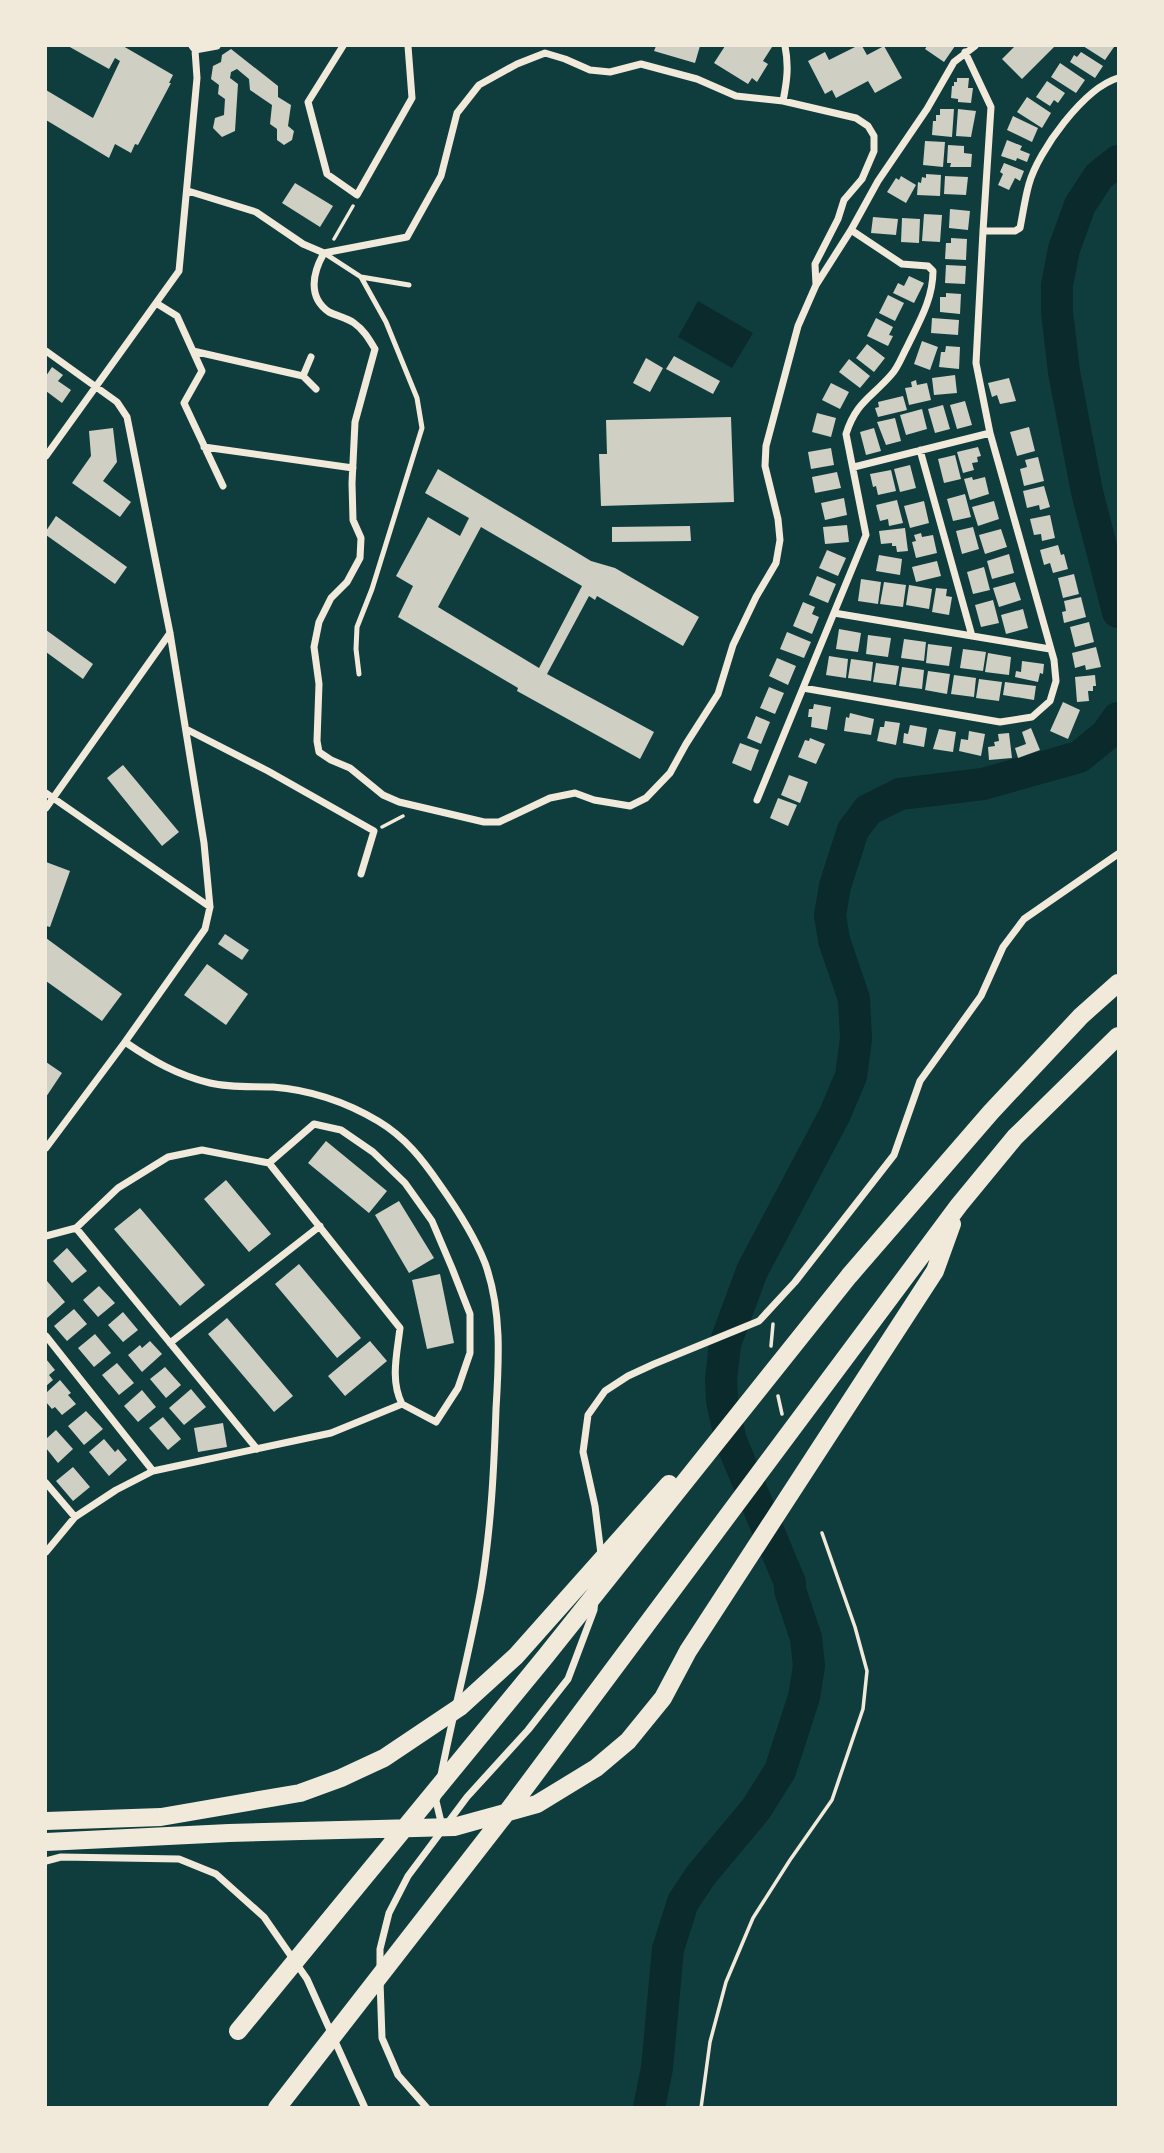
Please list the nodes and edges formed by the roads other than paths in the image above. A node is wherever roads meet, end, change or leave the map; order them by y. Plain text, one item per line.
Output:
1 (216, 46) edge
2 (343, 46) edge
3 (408, 46) edge
4 (785, 46) edge
5 (975, 46) edge
6 (193, 48) edge
7 (544, 49) edge
8 (965, 52) junction
9 (1118, 78) edge
10 (783, 102) junction
11 (188, 191) junction
12 (851, 230) junction
13 (983, 231) junction
14 (324, 253) junction
15 (361, 277) junction
16 (409, 285) dead end
17 (816, 285) junction
18 (156, 303) junction
19 (46, 351) edge
20 (193, 351) junction
21 (311, 357) dead end
22 (303, 376) junction
23 (95, 387) junction
24 (316, 389) dead end
25 (990, 433) junction
26 (204, 447) junction
27 (920, 450) junction
28 (46, 456) edge
29 (854, 467) junction
30 (353, 468) junction
31 (223, 486) dead end
32 (834, 613) junction
33 (170, 633) junction
34 (972, 636) junction
35 (1050, 649) junction
36 (359, 674) dead end
37 (803, 688) junction
38 (186, 729) junction
39 (49, 796) edge
40 (757, 800) dead end
41 (46, 808) edge
42 (1118, 854) edge
43 (361, 874) dead end
44 (210, 907) junction
45 (1118, 983) edge
46 (1118, 1036) edge
47 (125, 1042) junction
48 (46, 1149) edge
49 (269, 1163) junction
50 (959, 1206) junction
51 (320, 1226) junction
52 (76, 1228) junction
53 (46, 1236) edge
54 (803, 1335) junction
55 (46, 1336) edge
56 (170, 1343) junction
57 (402, 1404) junction
58 (257, 1449) junction
59 (153, 1471) junction
60 (46, 1483) edge
61 (75, 1517) junction
62 (46, 1552) edge
63 (46, 1821) edge
64 (443, 1832) junction
65 (46, 1842) edge
66 (46, 1861) edge
67 (238, 2031) dead end
68 (277, 2108) edge
69 (365, 2108) edge
70 (427, 2108) edge

1 - 6 street
2 - 3 street
4 - 10 street
5 - 8 street
6 - 11 street
7 - 10 street
7 - 14 street
8 - 12 street
8 - 13 street
9 - 13 street
10 - 17 street
11 - 14 street
11 - 18 street
12 - 17 street
12 - 29 street
13 - 25 street
14 - 15 lane
14 - 30 street
15 - 16 lane
15 - 36 lane
17 - 30 street
18 - 20 street
18 - 23 street
19 - 23 street
20 - 22 street
20 - 26 street
21 - 22 street
22 - 24 street
23 - 28 street
23 - 33 street
25 - 27 street
25 - 35 street
26 - 30 street
26 - 31 street
27 - 29 street
27 - 34 street
29 - 32 street
32 - 34 street
32 - 37 street
33 - 38 street
33 - 39 street
34 - 35 street
35 - 37 street
37 - 40 street
38 - 43 street
38 - 44 street
39 - 41 street
39 - 44 street
42 - 64 street
44 - 47 street
45 - 54 highway
46 - 50 highway
47 - 48 street
47 - 64 street
49 - 51 street
49 - 52 street
49 - 57 street
50 - 65 highway
50 - 68 highway
51 - 56 street
51 - 57 street
52 - 53 street
52 - 56 street
54 - 63 highway
54 - 67 highway
55 - 59 street
56 - 58 street
57 - 58 street
58 - 59 street
59 - 61 street
60 - 61 street
61 - 62 street
64 - 70 street
66 - 69 street

